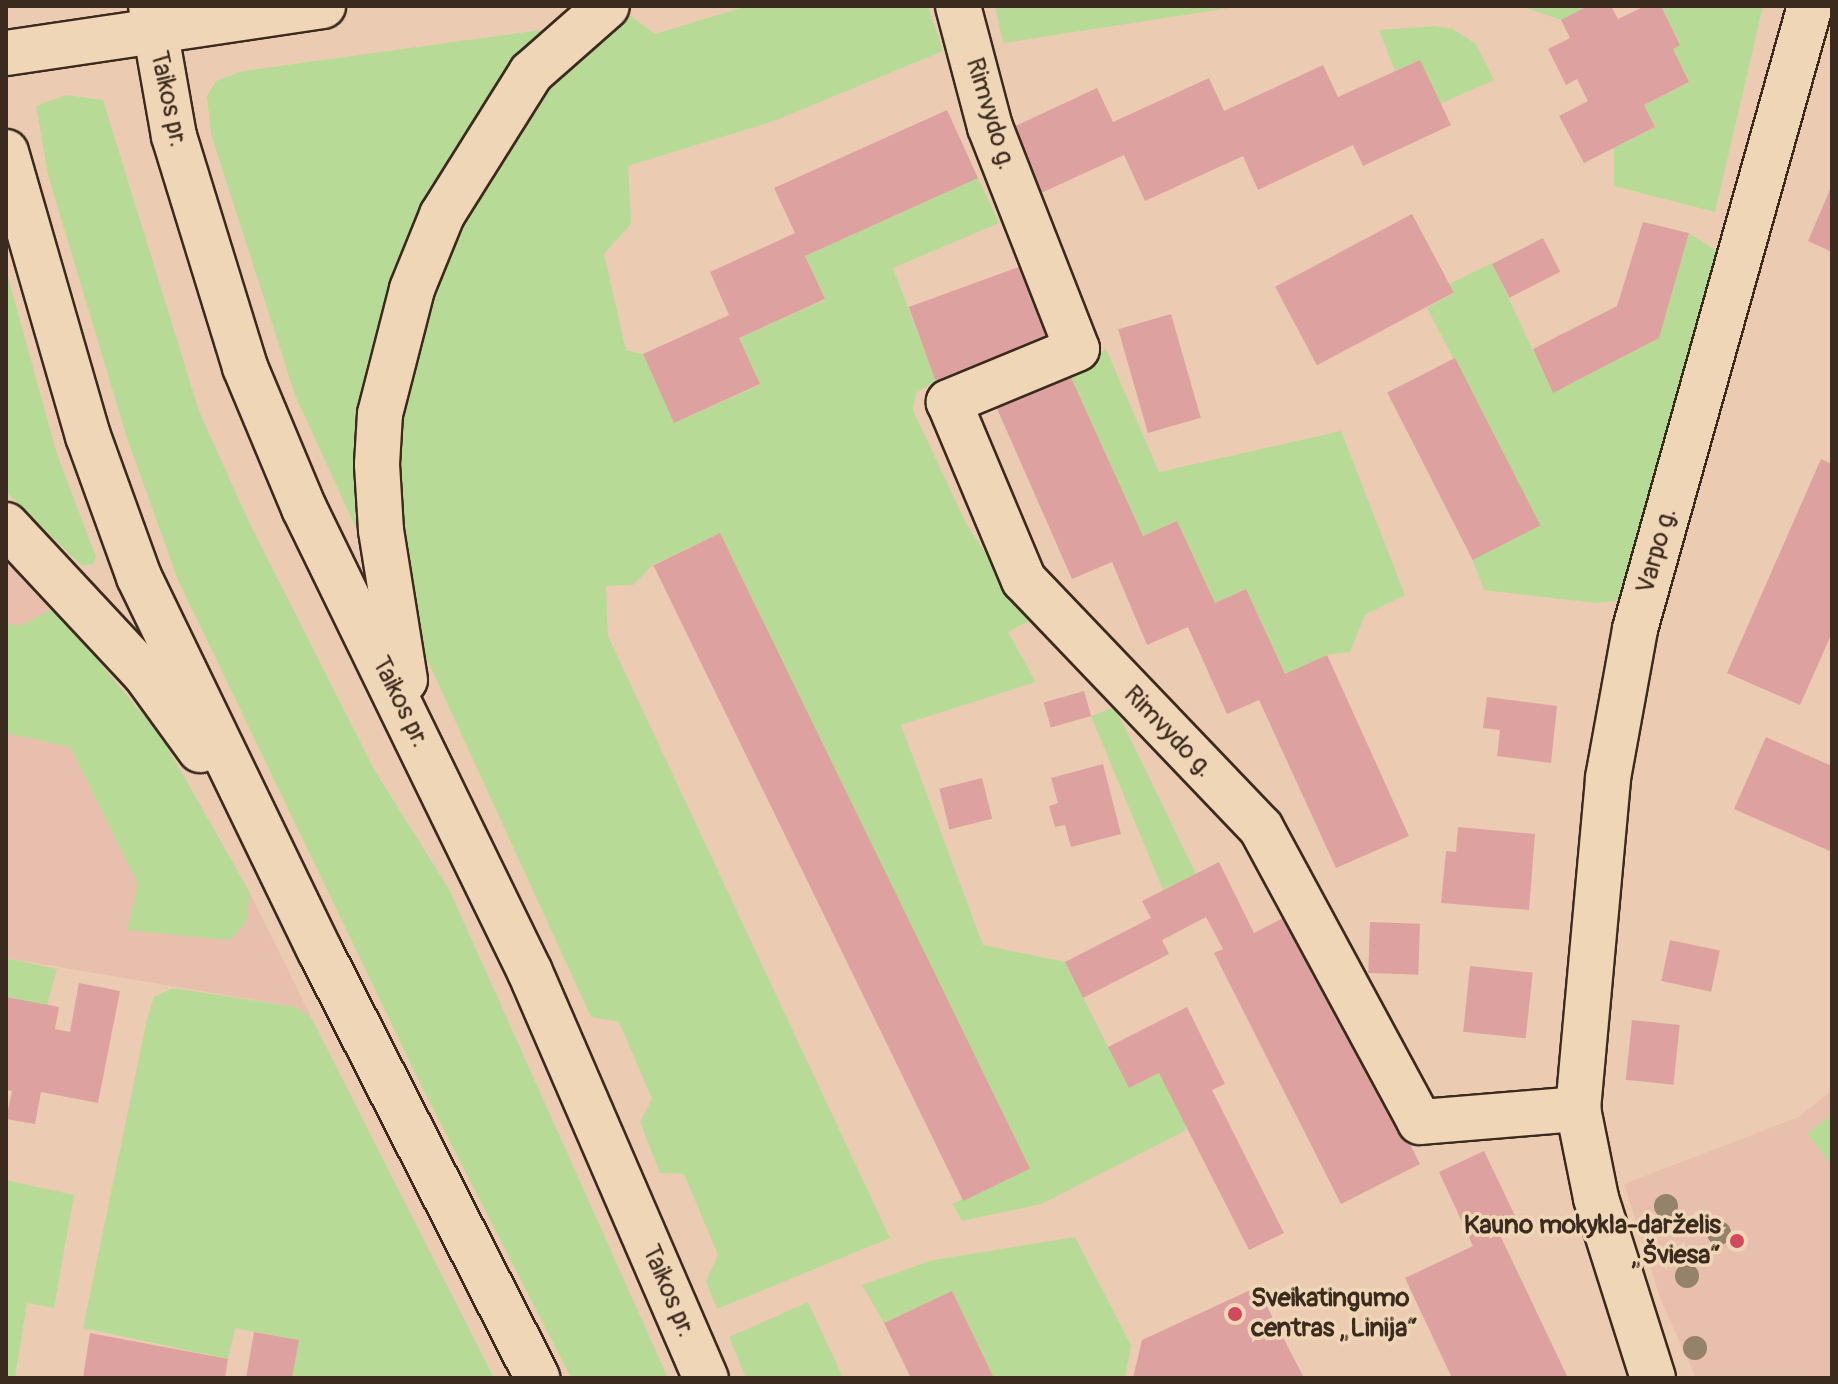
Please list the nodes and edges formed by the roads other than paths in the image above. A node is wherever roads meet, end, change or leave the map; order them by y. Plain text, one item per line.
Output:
1 (323, 6) edge
2 (607, 6) edge
3 (958, 6) edge
4 (1810, 6) edge
5 (153, 18) edge
6 (6, 53) edge
7 (6, 152) edge
8 (6, 525) edge
9 (414, 730) junction
10 (267, 843) junction
11 (1578, 1109) junction
12 (538, 1378) edge
13 (706, 1378) edge
14 (1653, 1378) edge

1 - 5 main road
2 - 9 main road
3 - 11 main road, Rimvydo g.
4 - 11 main road, Varpo g.
5 - 6 main road
5 - 9 main road, Taikos pr.
7 - 10 main road
8 - 10 main road
9 - 13 main road, Taikos pr.
10 - 12 main road
11 - 14 main road

